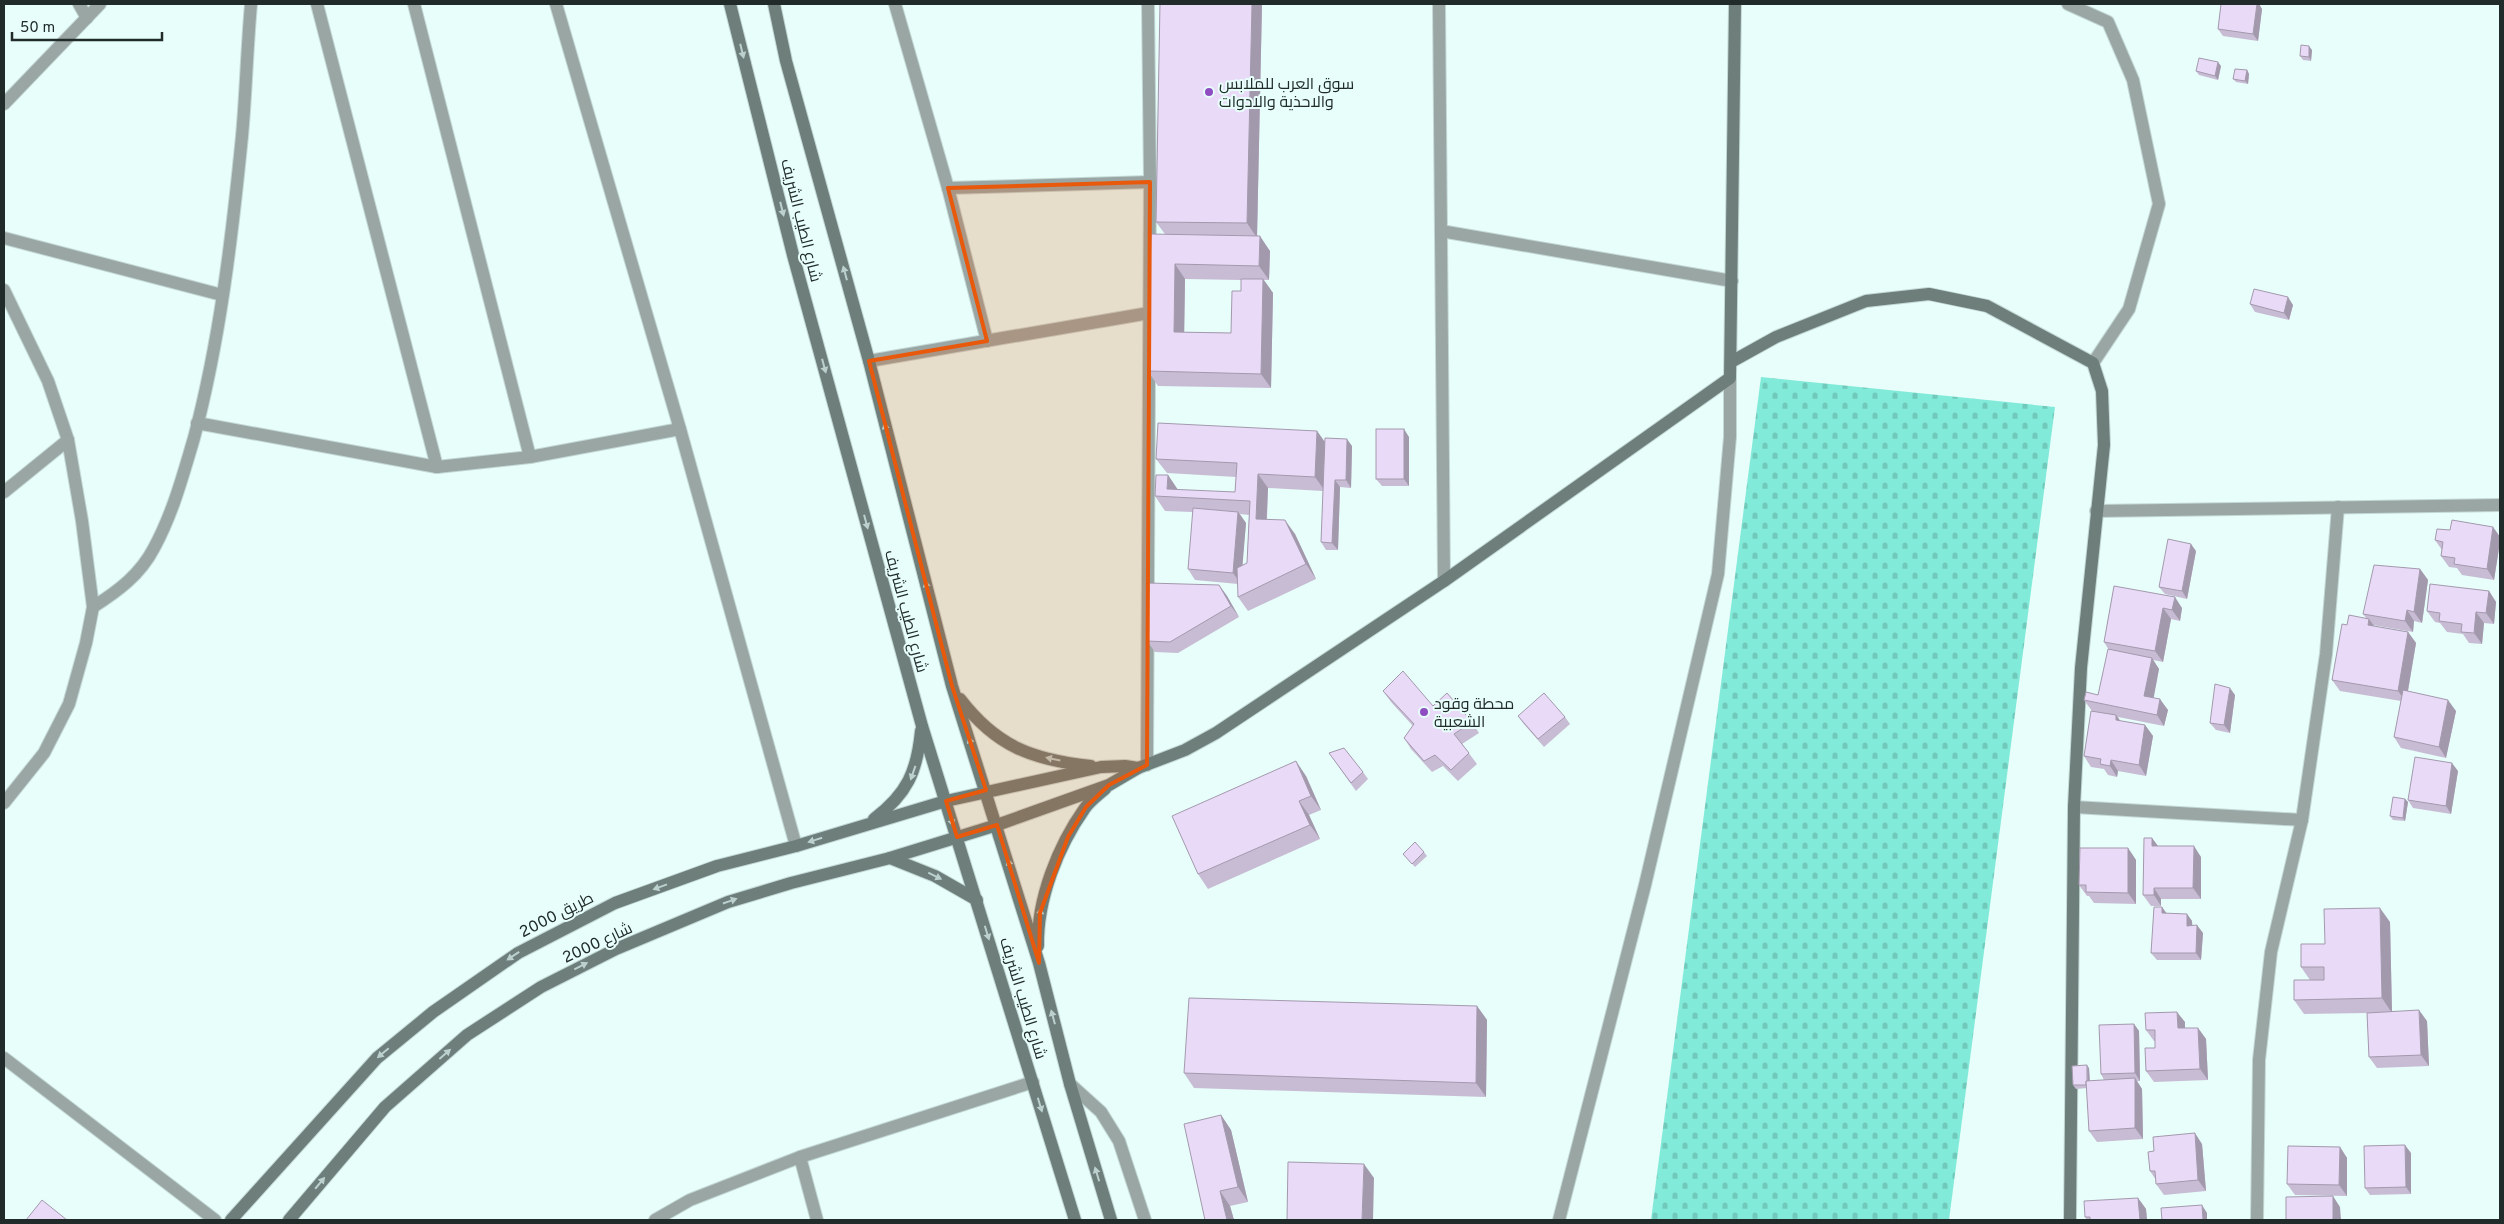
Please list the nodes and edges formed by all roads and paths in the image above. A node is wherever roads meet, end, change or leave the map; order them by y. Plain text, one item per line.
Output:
1 (79, 4) edge
2 (100, 4) edge
3 (251, 4) edge
4 (317, 4) edge
5 (414, 4) edge
6 (556, 4) edge
7 (730, 4) edge
8 (774, 4) edge
9 (895, 4) edge
10 (1148, 4) edge
11 (1439, 4) edge
12 (1735, 4) edge
13 (2068, 4) edge
14 (87, 18) junction
15 (4, 104) edge
16 (1150, 182) junction
17 (948, 188) junction
18 (1441, 231) junction
19 (4, 238) edge
20 (1732, 281) junction
21 (4, 290) edge
22 (222, 295) junction
23 (1148, 313) junction
24 (987, 341) junction
25 (868, 360) junction
26 (1731, 362) junction
27 (2093, 363) junction
28 (1730, 378) junction
29 (197, 423) junction
30 (680, 430) junction
31 (68, 440) junction
32 (530, 457) junction
33 (437, 467) junction
34 (4, 492) edge
35 (2500, 505) edge
36 (2338, 507) junction
37 (2096, 512) junction
38 (1444, 581) junction
39 (93, 608) junction
40 (952, 686) junction
41 (922, 726) junction
42 (1101, 766) junction
43 (1143, 767) junction
44 (1109, 785) junction
45 (986, 790) junction
46 (946, 801) junction
47 (4, 804) edge
48 (2074, 807) junction
49 (2302, 820) junction
50 (997, 825) junction
51 (845, 831) junction
52 (957, 837) junction
53 (796, 846) junction
54 (890, 858) junction
55 (977, 900) junction
56 (1039, 963) junction
57 (4, 1058) edge
58 (1033, 1082) junction
59 (1070, 1084) junction
60 (800, 1157) junction
61 (215, 1220) edge
62 (231, 1220) edge
63 (289, 1220) edge
64 (655, 1220) edge
65 (817, 1220) edge
66 (1075, 1220) edge
67 (1111, 1220) edge
68 (1145, 1220) edge
69 (1559, 1220) edge
70 (2070, 1220) edge
71 (2257, 1220) edge

1 - 14 street
2 - 14 street
3 - 22 street
4 - 33 street
5 - 32 street
6 - 30 street
7 -> 41 street, شارع الطيب الشريف
25 -> 8 street, شارع الطيب الشريف
9 - 17 street
10 - 16 street
11 - 18 street
12 - 20 street
13 - 27 street
14 - 15 street
16 - 17 street
16 - 23 street
17 - 24 street
18 - 20 street
18 - 38 street
19 - 22 street
20 - 26 street
21 - 31 street
22 - 29 street
23 - 24 street
23 - 43 street
24 - 25 street
40 -> 25 street, شارع الطيب الشريف
26 - 27 street
26 - 28 street
27 - 37 street
28 - 38 street
28 - 69 street
29 - 33 street
29 - 39 street
30 - 32 street
30 - 53 street
31 - 34 street
31 - 39 street
32 - 33 street
35 - 36 street
36 - 37 street
36 - 49 street
37 - 48 street
38 - 43 street
39 - 47 street
42 -> 40 street
45 -> 40 street, شارع الطيب الشريف
41 - 46 street, شارع الطيب الشريف
41 -> 51 street
42 - 43 street
42 - 45 street, طريق 2000
43 - 44 street
44 - 50 street, شارع 2000
56 -> 44 street
45 - 46 street, طريق 2000
45 - 50 street, شارع الطيب الشريف
46 - 51 street, طريق 2000
46 -> 52 street, شارع الطيب الشريف
48 - 49 street
48 - 70 street
49 - 71 street
50 - 52 street, شارع 2000
56 -> 50 street, شارع الطيب الشريف
51 -> 53 street, طريق 2000
52 - 54 street, شارع 2000
52 - 55 street, شارع الطيب الشريف
53 -> 62 street, طريق 2000
54 -> 55 street
63 -> 54 street, شارع 2000
55 -> 58 street, شارع الطيب الشريف
59 -> 56 street, شارع الطيب الشريف
57 - 61 street
58 - 60 street
58 -> 66 street, شارع الطيب الشريف
67 -> 59 street, شارع الطيب الشريف
59 - 68 street
60 - 64 street
60 - 65 street

